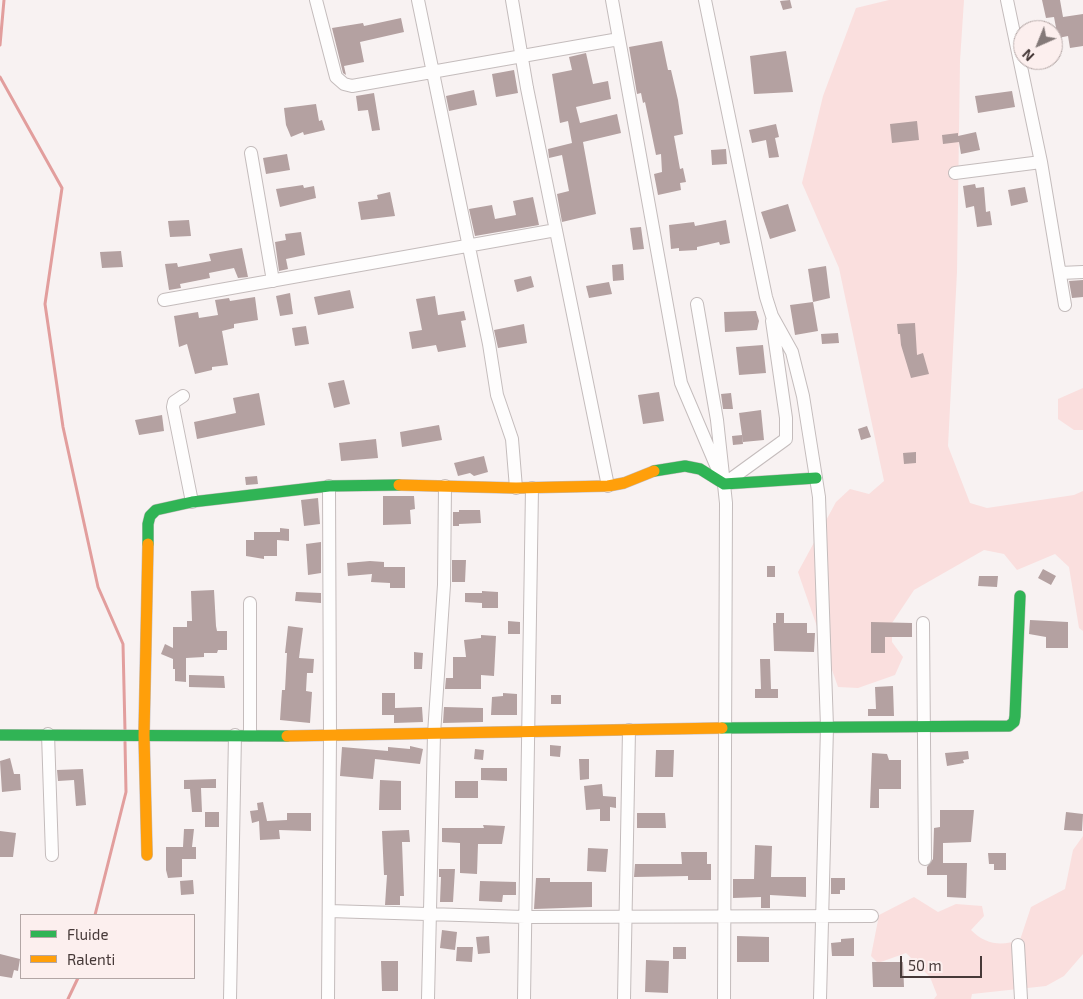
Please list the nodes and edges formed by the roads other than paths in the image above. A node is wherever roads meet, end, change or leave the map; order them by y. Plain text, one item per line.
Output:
1 (316, 0) edge
2 (418, 0) edge
3 (512, 0) edge
4 (612, 0) edge
5 (705, 0) edge
6 (1007, 0) edge
7 (619, 39) junction
8 (522, 56) junction
9 (432, 71) junction
10 (251, 153) dead end
11 (1041, 162) junction
12 (955, 173) dead end
13 (556, 230) junction
14 (468, 245) junction
15 (1083, 272) edge
16 (1060, 273) junction
17 (273, 281) junction
18 (164, 300) dead end
19 (698, 304) dead end
20 (1065, 305) dead end
21 (772, 316) junction
22 (183, 396) dead end
23 (816, 478) junction
24 (724, 484) junction
25 (329, 486) junction
26 (445, 486) junction
27 (608, 486) junction
28 (516, 488) junction
29 (532, 488) junction
30 (192, 502) junction
31 (1020, 596) dead end
32 (250, 603) dead end
33 (923, 623) dead end
34 (924, 726) junction
35 (827, 727) junction
36 (726, 728) junction
37 (629, 730) junction
38 (528, 732) junction
39 (0, 734) edge
40 (48, 734) junction
41 (434, 734) junction
42 (144, 735) junction
43 (235, 735) junction
44 (250, 735) junction
45 (330, 736) junction
46 (52, 855) dead end
47 (147, 855) dead end
48 (925, 859) dead end
49 (329, 911) junction
50 (430, 913) junction
51 (872, 916) dead end
52 (525, 917) junction
53 (626, 917) junction
54 (725, 917) junction
55 (821, 917) junction
56 (1018, 945) dead end
57 (230, 999) edge
58 (328, 999) edge
59 (428, 999) edge
60 (524, 999) edge
61 (624, 999) edge
62 (724, 999) edge
63 (820, 999) edge
64 (1021, 999) edge

1 - 9 street
2 - 9 street
3 - 8 street
4 - 7 street
5 - 21 street
6 - 11 street
7 - 8 street
7 - 24 street
8 - 9 street
8 - 13 street
9 - 14 street
10 - 17 street
11 - 12 street
11 - 16 street
13 - 14 street
13 - 27 street
14 - 17 street
14 - 28 street
15 - 16 street
16 - 20 street
17 - 18 street
19 - 24 street
21 - 23 street
21 - 24 street
22 - 30 street
23 - 24 street
23 - 35 street
24 - 27 street
24 - 36 street
25 - 26 street
25 - 30 street
25 - 45 street
26 - 28 street
26 - 41 street
27 - 29 street
28 - 29 street
29 - 38 street
30 - 42 street
31 - 34 street
32 - 44 street
33 - 34 street
34 - 35 street
34 - 48 street
35 - 36 street
35 - 55 street
36 - 37 street
36 - 54 street
37 - 38 street
37 - 53 street
38 - 41 street
38 - 52 street
39 - 40 street
40 - 42 street
40 - 46 street
41 - 45 street
41 - 50 street
42 - 43 street
42 - 47 street
43 - 44 street
43 - 57 street
44 - 45 street
45 - 49 street
49 - 50 street
49 - 58 street
50 - 52 street
50 - 59 street
51 - 55 street
52 - 53 street
52 - 60 street
53 - 54 street
53 - 61 street
54 - 55 street
54 - 62 street
55 - 63 street
56 - 64 street

